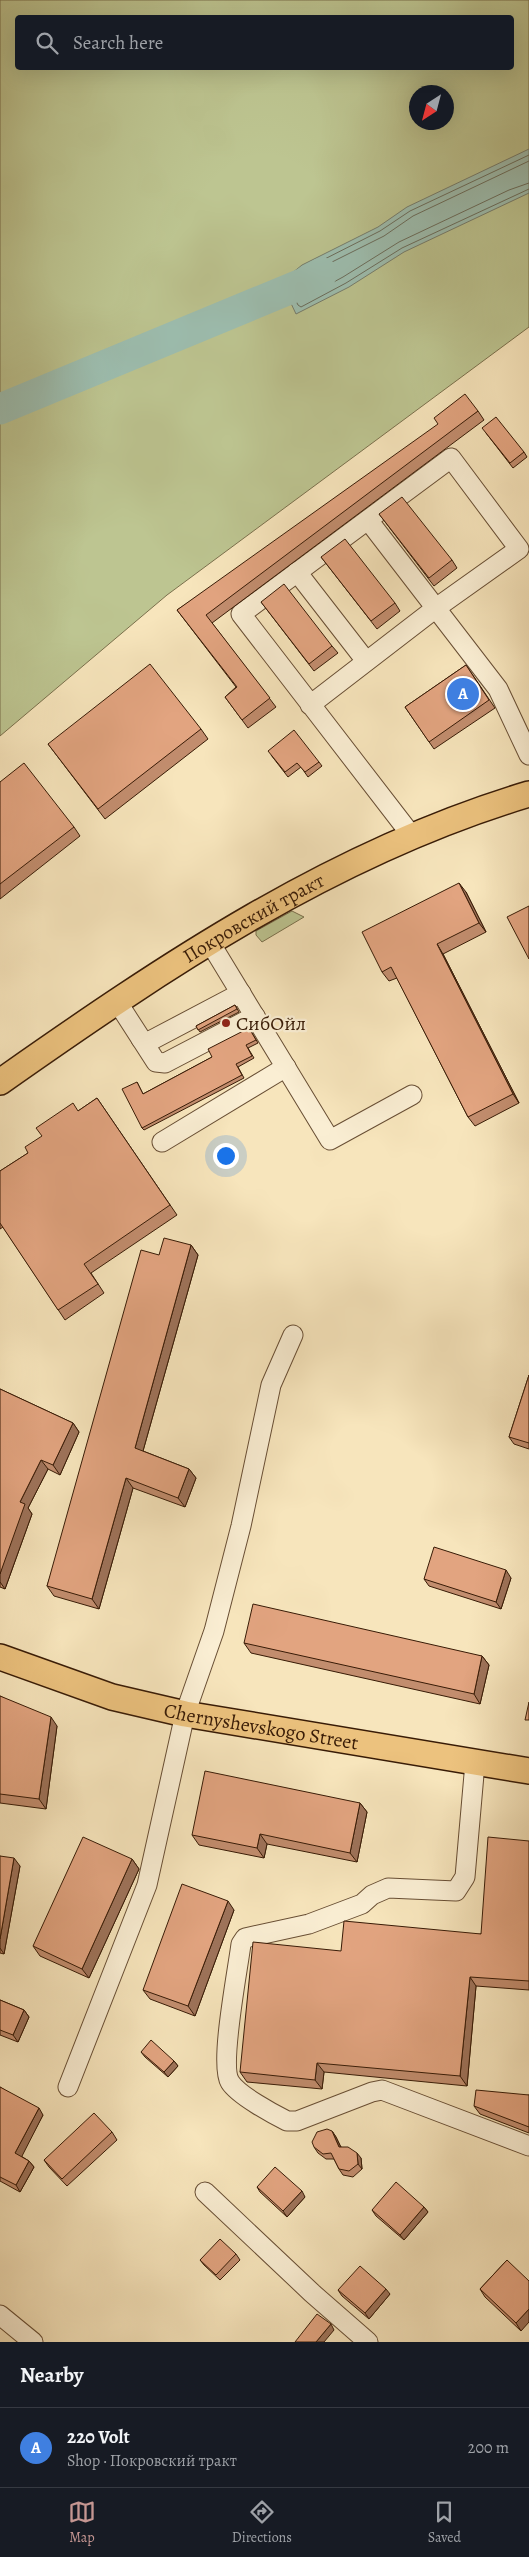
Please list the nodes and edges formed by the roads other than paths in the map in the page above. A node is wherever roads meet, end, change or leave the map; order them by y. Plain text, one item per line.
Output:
1 (368, 520) junction
2 (297, 572) junction
3 (436, 608) junction
4 (366, 661) junction
5 (310, 705) junction
6 (529, 756) edge
7 (529, 794) edge
8 (412, 836) junction
9 (209, 941) junction
10 (241, 993) junction
11 (116, 1000) junction
12 (255, 1016) junction
13 (141, 1039) junction
14 (286, 1067) junction
15 (0, 1082) edge
16 (412, 1095) dead end
17 (162, 1142) dead end
18 (293, 1335) dead end
19 (0, 1657) edge
20 (185, 1714) junction
21 (475, 1763) junction
22 (529, 1771) edge
23 (68, 2088) dead end
24 (529, 2146) edge
25 (205, 2192) dead end
26 (0, 2315) edge
27 (33, 2342) edge
28 (368, 2342) edge

1 - 2 street
1 - 3 street
1 - 3 street
2 - 4 street
2 - 5 street
3 - 4 street
3 - 6 street
4 - 5 street
5 - 8 street
7 - 8 main road, Покровский тракт
8 - 9 main road, Покровский тракт
9 - 10 street
9 - 11 main road, Покровский тракт
10 - 12 street
10 - 13 street
11 - 13 street
11 - 15 main road, Покровский тракт
12 - 13 street
12 - 14 street
14 - 16 street
14 - 17 street
18 - 20 street
19 - 20 main road, Chernyshevskogo Street
20 - 21 main road, Chernyshevskogo Street
20 - 23 street
21 - 22 main road, Chernyshevskogo Street
21 - 24 street
25 - 28 street
26 - 27 street

